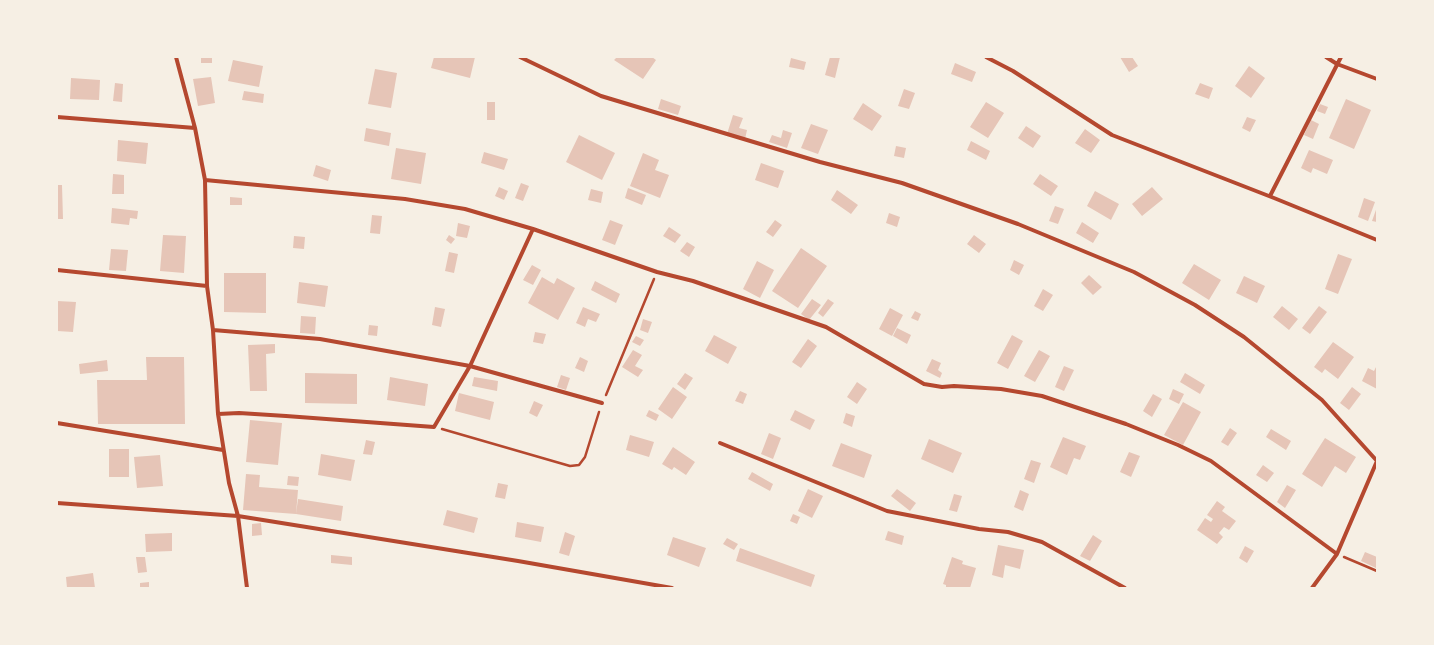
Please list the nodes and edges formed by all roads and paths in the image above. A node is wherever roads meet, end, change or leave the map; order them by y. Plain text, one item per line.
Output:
1 (176, 57) edge
2 (520, 57) edge
3 (986, 57) edge
4 (1326, 57) edge
5 (1341, 57) edge
6 (1337, 64) junction
7 (1377, 79) edge
8 (57, 117) edge
9 (195, 128) junction
10 (206, 180) junction
11 (1270, 196) junction
12 (533, 229) junction
13 (1377, 240) edge
14 (57, 270) edge
15 (657, 272) junction
16 (207, 286) junction
17 (213, 330) junction
18 (470, 366) junction
19 (602, 403) junction
20 (218, 414) junction
21 (57, 423) edge
22 (434, 427) junction
23 (720, 443) dead end
24 (223, 450) junction
25 (1377, 461) edge
26 (57, 503) edge
27 (238, 516) junction
28 (1337, 554) junction
29 (1377, 571) edge
30 (247, 588) edge
31 (672, 588) edge
32 (1125, 588) edge
33 (1312, 588) edge

1 - 9 street
2 - 25 street
3 - 11 street
4 - 6 street
5 - 6 street
6 - 7 street
6 - 11 street
8 - 9 street
9 - 10 street
10 - 12 street
10 - 16 street
11 - 13 street
12 - 15 street
12 - 18 street
14 - 16 street
15 - 19 path
15 - 28 street
16 - 17 street
17 - 18 street
17 - 20 street
18 - 19 street
18 - 22 street
19 - 22 path
20 - 22 street
20 - 24 street
21 - 24 street
23 - 32 street
24 - 27 street
25 - 28 street
26 - 27 street
27 - 30 street
27 - 31 street
28 - 29 path
28 - 33 street

